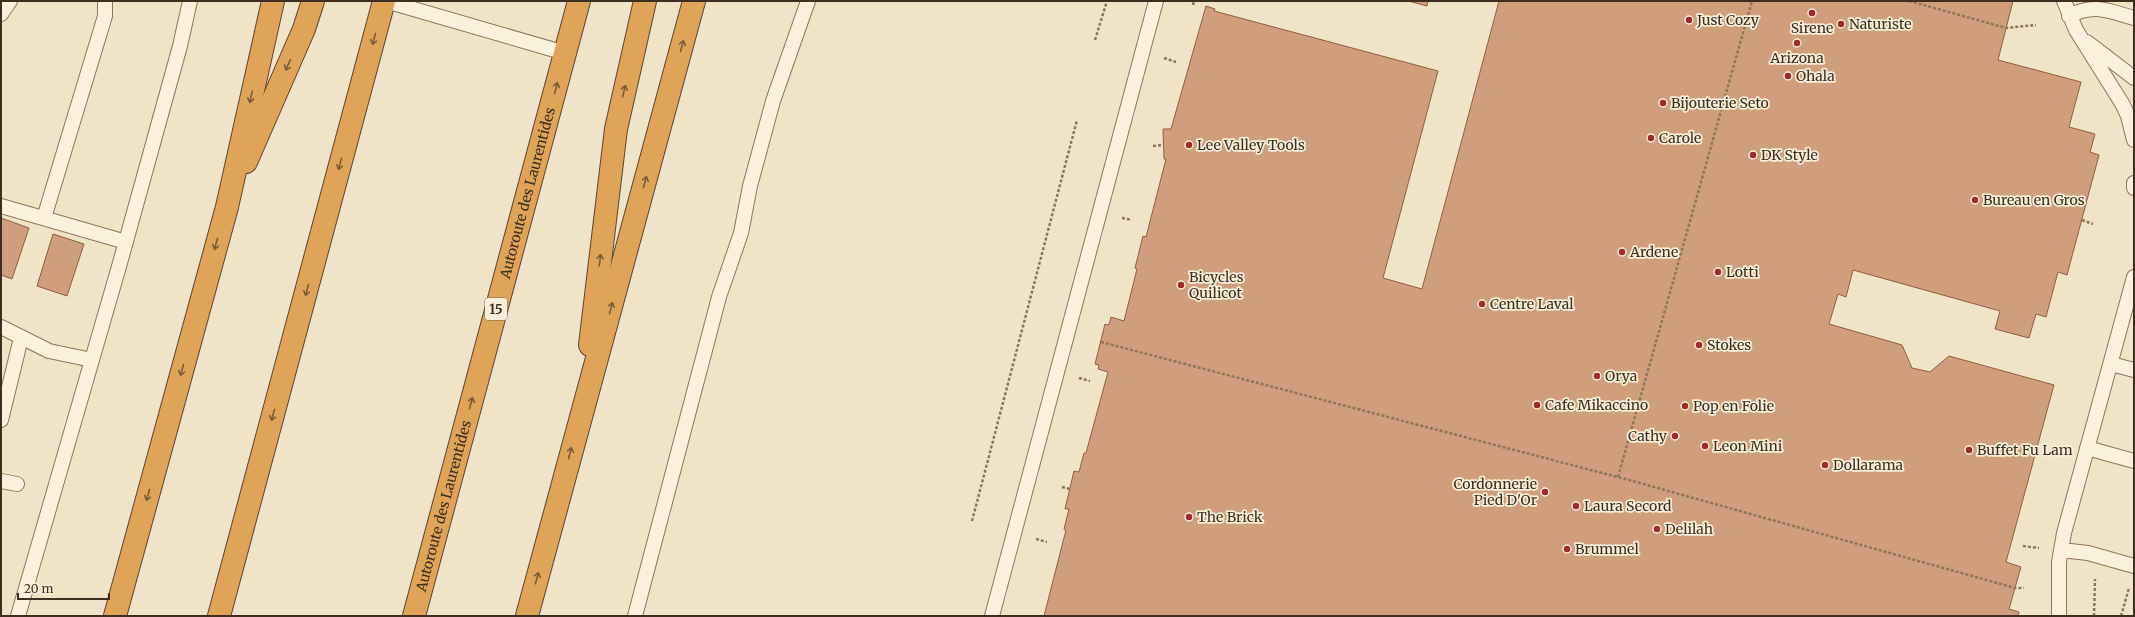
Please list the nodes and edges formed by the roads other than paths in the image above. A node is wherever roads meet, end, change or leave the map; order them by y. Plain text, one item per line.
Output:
1 (10, 1) edge
2 (105, 1) edge
3 (190, 1) edge
4 (273, 1) edge
5 (313, 1) edge
6 (385, 1) edge
7 (579, 1) edge
8 (644, 1) edge
9 (694, 1) edge
10 (808, 1) edge
11 (1156, 1) edge
12 (2064, 1) edge
13 (1, 14) edge
14 (2069, 16) junction
15 (2134, 18) edge
16 (2082, 39) junction
17 (565, 53) junction
18 (2134, 78) edge
19 (2134, 140) edge
20 (2134, 183) edge
21 (2134, 188) edge
22 (1, 206) edge
23 (227, 207) junction
24 (44, 218) junction
25 (126, 242) junction
26 (2134, 277) edge
27 (1, 327) edge
28 (21, 338) junction
29 (92, 360) junction
30 (2111, 364) junction
31 (2134, 370) edge
32 (582, 410) junction
33 (1, 420) edge
34 (2087, 448) junction
35 (2134, 461) edge
36 (1, 481) edge
37 (17, 484) dead end
38 (2061, 550) junction
39 (2134, 566) edge
40 (18, 616) edge
41 (115, 616) edge
42 (219, 616) edge
43 (414, 616) edge
44 (527, 616) edge
45 (635, 616) edge
46 (992, 616) edge
47 (2059, 616) edge

1 - 13 lane
2 - 24 lane
3 - 25 lane
4 -> 23 highway
5 -> 23 highway
6 - 17 lane
6 -> 42 highway
7 - 17 highway, Autoroute des Laurentides / 15
32 -> 8 highway
32 -> 9 highway
10 - 45 lane
11 - 46 lane
12 - 14 lane
14 - 15 lane
14 - 16 lane
16 - 18 lane
16 - 19 lane
43 -> 17 highway, Autoroute des Laurentides / 15
20 - 21 lane
22 - 24 lane
23 -> 41 highway
24 - 25 lane
25 - 29 lane
26 - 30 lane
27 - 28 lane
28 - 29 lane
28 - 33 lane
29 - 40 lane
30 - 31 lane
30 - 34 lane
44 -> 32 highway
34 - 35 lane
34 - 38 lane
36 - 37 lane
38 - 39 lane
38 - 47 lane

